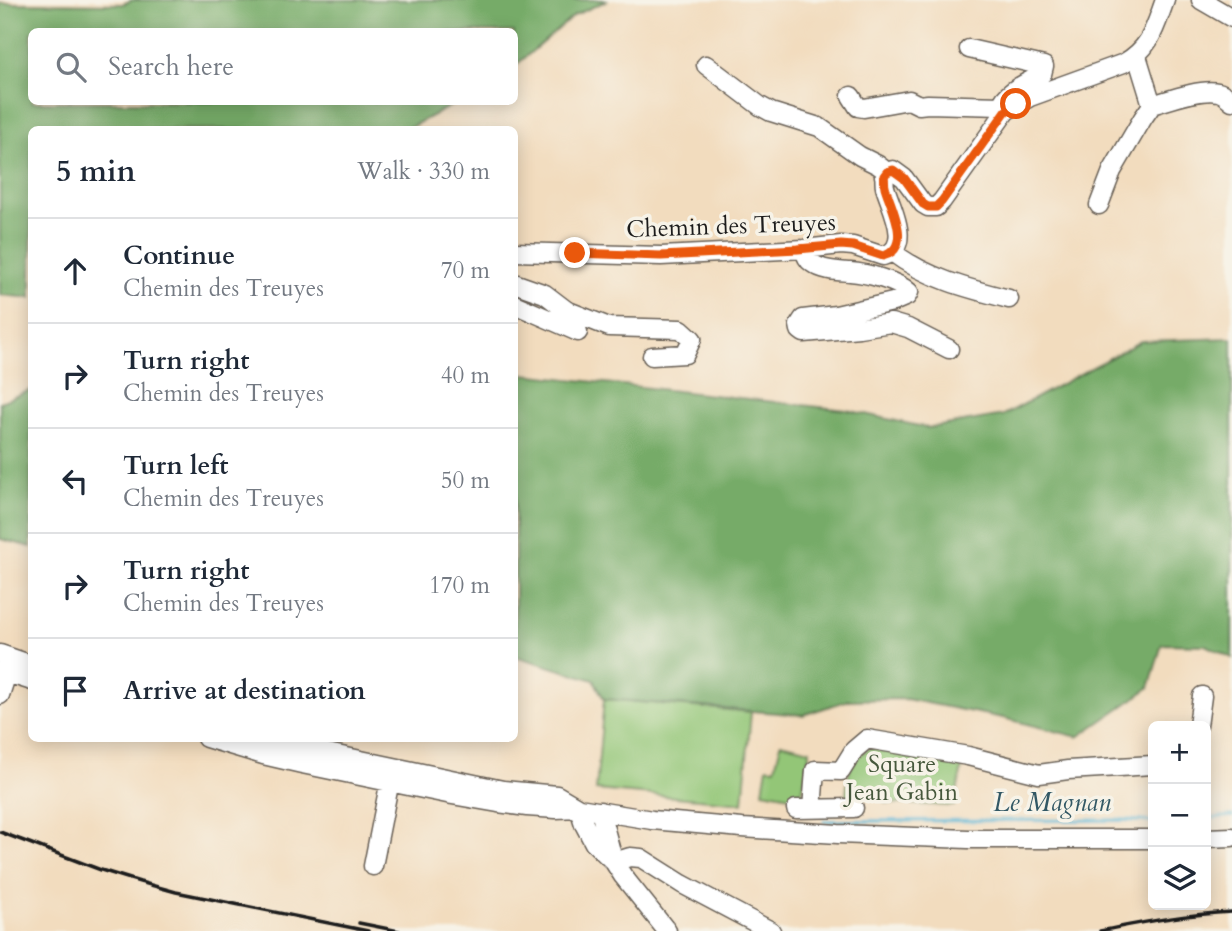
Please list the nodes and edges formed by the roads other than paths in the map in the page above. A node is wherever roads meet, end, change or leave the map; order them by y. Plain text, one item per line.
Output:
1 (1165, 0) edge
2 (1201, 0) edge
3 (1232, 18) edge
4 (970, 49) dead end
5 (1137, 56) junction
6 (706, 65) dead end
7 (850, 96) dead end
8 (1232, 100) edge
9 (1152, 105) junction
10 (1004, 109) junction
11 (887, 172) junction
12 (1099, 205) dead end
13 (804, 249) junction
14 (518, 252) edge
15 (892, 252) junction
16 (518, 284) edge
17 (1009, 299) dead end
18 (518, 306) edge
19 (578, 332) dead end
20 (949, 349) dead end
21 (652, 356) dead end
22 (5, 664) edge
23 (28, 665) edge
24 (28, 678) edge
25 (0, 695) edge
26 (1202, 696) dead end
27 (1199, 721) edge
28 (219, 742) edge
29 (271, 742) edge
30 (1148, 765) edge
31 (391, 774) junction
32 (579, 808) junction
33 (854, 808) dead end
34 (600, 811) junction
35 (1232, 837) edge
36 (1211, 838) edge
37 (1148, 839) edge
38 (614, 862) junction
39 (373, 866) dead end
40 (667, 931) edge
41 (771, 931) edge

1 - 5 street
2 - 3 street
4 - 10 street
5 - 9 street
5 - 10 street
6 - 11 street
7 - 10 street
8 - 9 street
9 - 12 street
10 - 11 street
11 - 15 street
13 - 14 street, Chemin des Treuyes
13 - 15 street, Chemin des Treuyes
13 - 20 street
15 - 17 street
16 - 21 street
18 - 19 street
22 - 23 street
22 - 24 street
22 - 25 street
26 - 27 street
28 - 31 street
29 - 31 street
30 - 33 street
31 - 32 street
31 - 39 street
32 - 34 street
32 - 38 street
34 - 37 street
34 - 38 street
35 - 36 street
38 - 40 street
38 - 41 street

